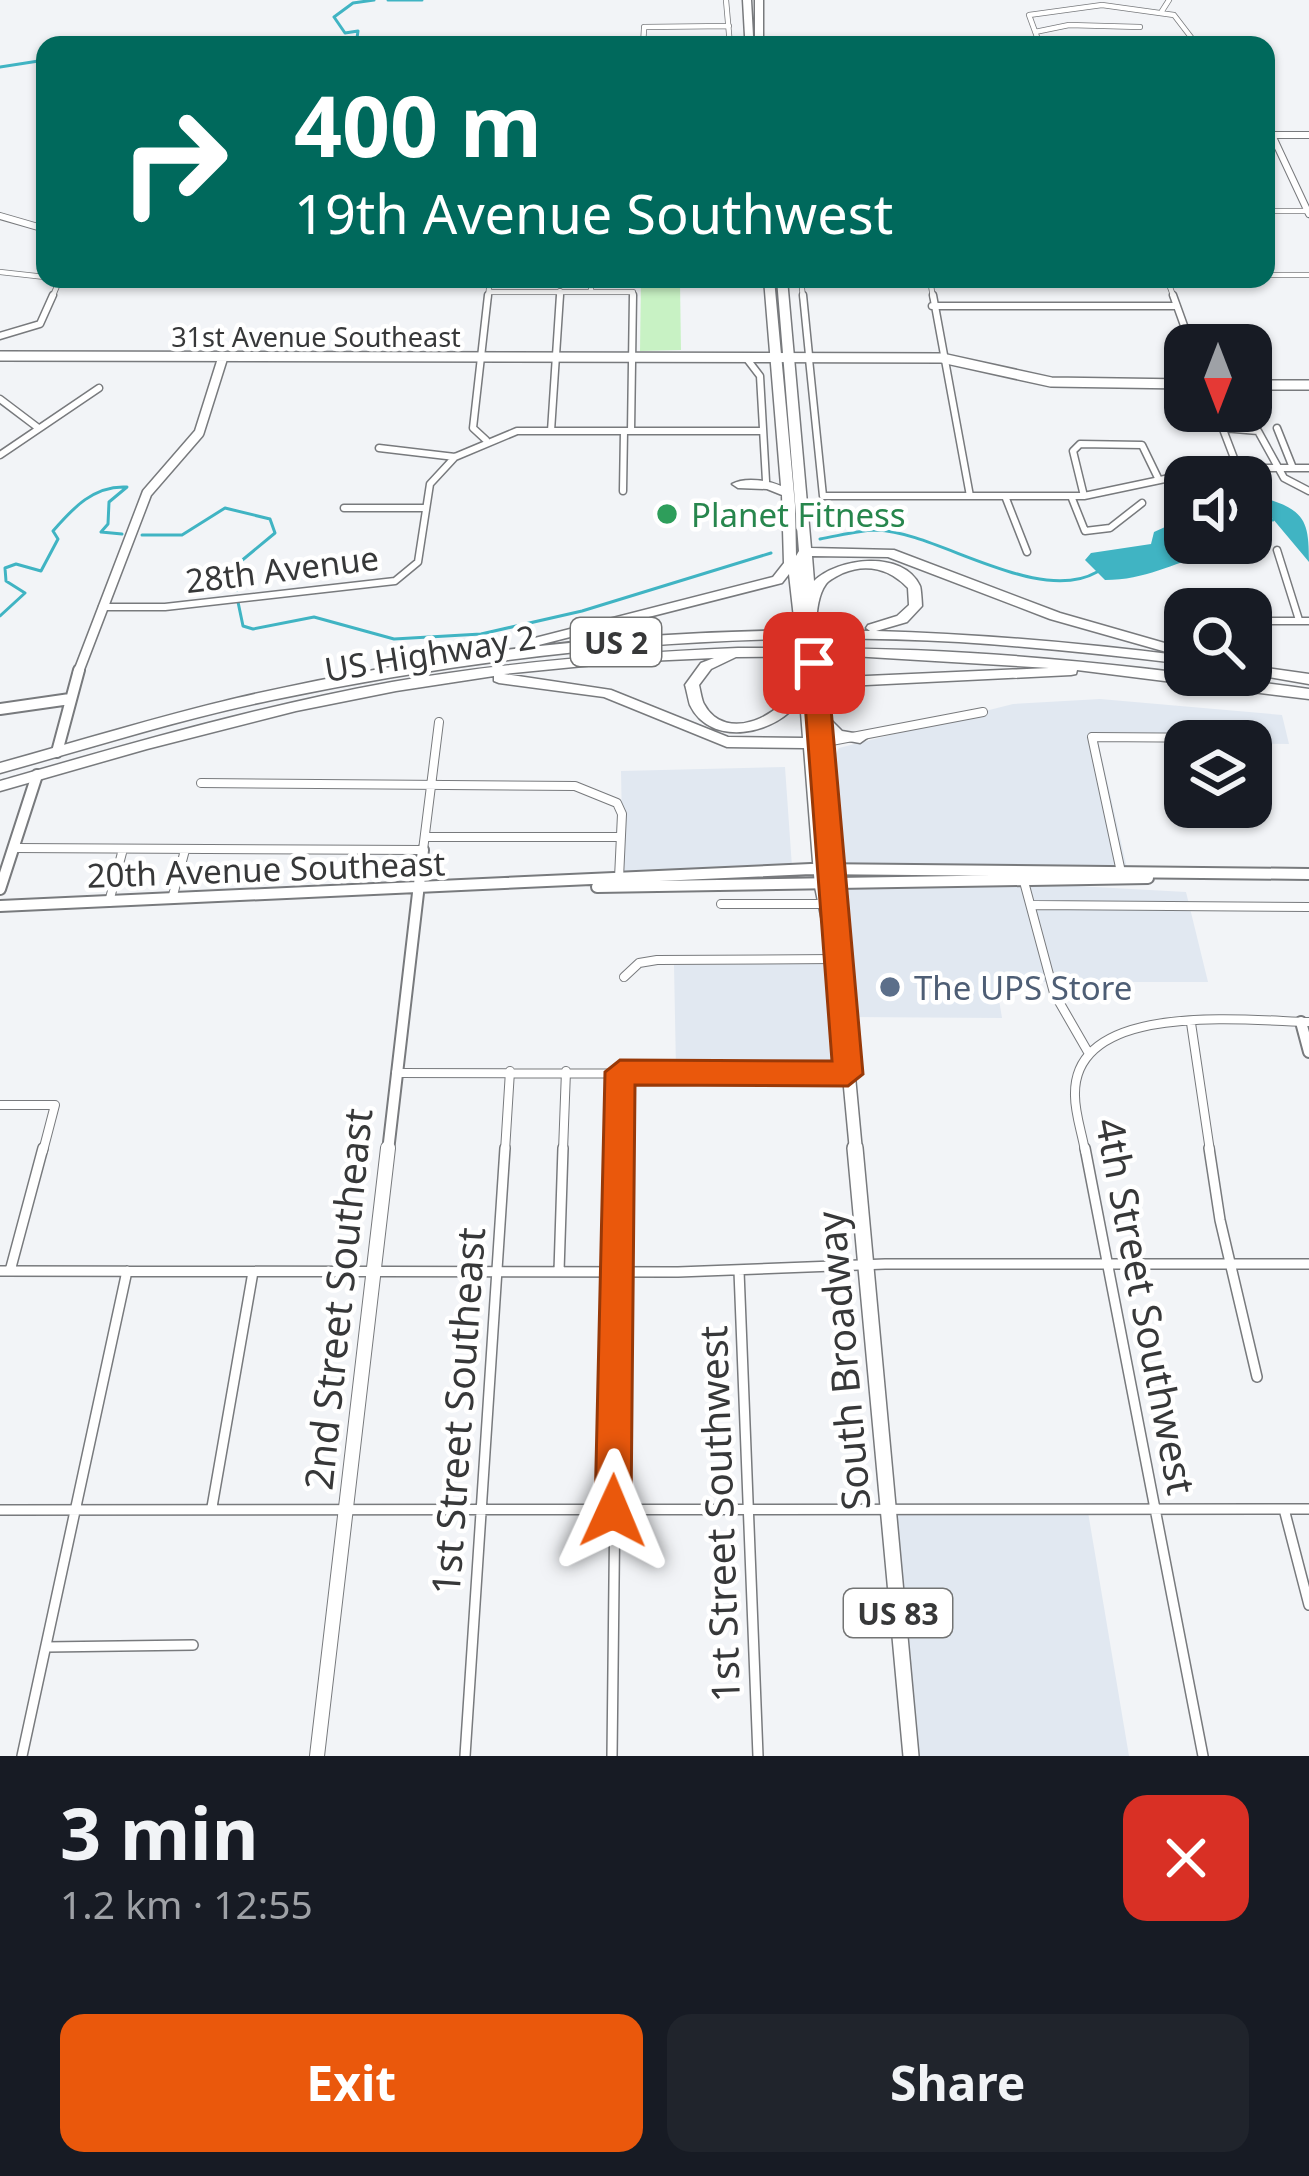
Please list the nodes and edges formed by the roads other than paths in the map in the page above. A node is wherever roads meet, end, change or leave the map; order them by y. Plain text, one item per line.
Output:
1 (726, 0) edge
2 (759, 0) edge
3 (1169, 0) edge
4 (747, 4) edge
5 (1132, 9) junction
6 (1162, 10) junction
7 (729, 26) junction
8 (1139, 27) junction
9 (1035, 32) junction
10 (644, 36) edge
11 (730, 36) edge
12 (756, 36) edge
13 (758, 36) edge
14 (1037, 36) edge
15 (1144, 36) edge
16 (1192, 36) edge
17 (1275, 133) edge
18 (1309, 135) edge
19 (1275, 146) edge
20 (1275, 211) edge
21 (1308, 212) edge
22 (0, 216) edge
23 (36, 226) edge
24 (0, 272) edge
25 (1275, 275) edge
26 (1309, 275) edge
27 (36, 276) edge
28 (56, 288) edge
29 (489, 288) edge
30 (775, 288) edge
31 (777, 288) edge
32 (802, 288) edge
33 (931, 288) edge
34 (1170, 288) edge
35 (560, 291) junction
36 (591, 291) joint
37 (489, 292) junction
38 (772, 305) junction
39 (932, 306) junction
40 (1177, 306) junction
41 (1183, 324) edge
42 (780, 330) junction
43 (0, 336) edge
44 (2, 356) edge
45 (223, 357) junction
46 (481, 357) junction
47 (556, 357) junction
48 (633, 357) junction
49 (752, 357) junction
50 (783, 357) junction
51 (809, 357) junction
52 (942, 358) junction
53 (0, 370) edge
54 (1164, 384) edge
55 (1272, 385) edge
56 (1309, 385) edge
57 (99, 388) dead end
58 (0, 399) edge
59 (37, 427) junction
60 (1277, 428) dead end
61 (551, 430) junction
62 (628, 431) junction
63 (762, 431) junction
64 (1259, 432) edge
65 (486, 440) junction
66 (379, 448) dead end
67 (0, 455) edge
68 (455, 457) junction
69 (1272, 467) edge
70 (1278, 467) junction
71 (1293, 468) junction
72 (1309, 468) edge
73 (820, 476) junction
74 (1164, 479) edge
75 (1160, 480) junction
76 (766, 481) dead end
77 (738, 484) dead end
78 (790, 487) junction
79 (623, 491) dead end
80 (1309, 491) edge
81 (970, 496) junction
82 (1005, 496) junction
83 (1071, 496) junction
84 (1084, 496) junction
85 (1142, 503) dead end
86 (344, 508) dead end
87 (426, 508) junction
88 (803, 532) junction
89 (837, 549) junction
90 (1277, 550) dead end
91 (805, 551) junction
92 (1027, 552) dead end
93 (795, 566) junction
94 (99, 607) junction
95 (807, 617) junction
96 (1272, 620) edge
97 (1304, 621) edge
98 (820, 633) junction
99 (787, 649) junction
100 (1164, 650) edge
101 (1164, 654) edge
102 (468, 661) junction
103 (808, 666) junction
104 (1272, 672) edge
105 (1164, 674) edge
106 (1164, 675) edge
107 (1309, 679) edge
108 (400, 685) junction
109 (1272, 689) edge
110 (1309, 694) edge
111 (70, 699) junction
112 (0, 709) edge
113 (983, 712) dead end
114 (819, 713) junction
115 (188, 715) junction
116 (439, 722) dead end
117 (1164, 738) edge
118 (852, 740) junction
119 (816, 743) junction
120 (769, 744) junction
121 (56, 752) junction
122 (818, 767) junction
123 (0, 768) edge
124 (37, 776) junction
125 (0, 783) edge
126 (201, 783) dead end
127 (430, 785) junction
128 (621, 837) junction
129 (424, 844) junction
130 (15, 848) junction
131 (123, 848) junction
132 (185, 849) junction
133 (1309, 874) edge
134 (827, 875) junction
135 (1022, 875) junction
136 (1122, 875) junction
137 (619, 878) junction
138 (533, 886) junction
139 (0, 889) edge
140 (417, 891) junction
141 (172, 900) junction
142 (109, 902) junction
143 (721, 904) dead end
144 (826, 904) junction
145 (1034, 905) junction
146 (0, 906) edge
147 (1309, 907) edge
148 (838, 959) junction
149 (624, 977) dead end
150 (1305, 1022) edge
151 (1191, 1023) junction
152 (1088, 1052) junction
153 (1309, 1052) edge
154 (510, 1071) junction
155 (566, 1071) junction
156 (396, 1072) junction
157 (620, 1072) junction
158 (848, 1074) junction
159 (0, 1105) edge
160 (866, 1264) junction
161 (1108, 1264) junction
162 (1309, 1264) edge
163 (1229, 1265) junction
164 (559, 1270) junction
165 (739, 1270) junction
166 (5, 1271) edge
167 (127, 1271) junction
168 (373, 1271) junction
169 (496, 1271) junction
170 (617, 1271) junction
171 (253, 1272) junction
172 (1257, 1377) dead end
173 (212, 1507) junction
174 (888, 1507) junction
175 (346, 1508) junction
176 (1284, 1509) junction
177 (1309, 1509) edge
178 (0, 1510) edge
179 (75, 1510) junction
180 (479, 1510) junction
181 (747, 1510) junction
182 (1156, 1510) junction
183 (613, 1511) junction
184 (1309, 1605) edge
185 (194, 1645) dead end
186 (46, 1647) junction
187 (22, 1756) edge
188 (317, 1756) edge
189 (465, 1756) edge
190 (612, 1756) edge
191 (758, 1756) edge
192 (911, 1756) edge
193 (1203, 1756) edge

1 - 7 street
2 - 13 highway
3 - 6 street
4 - 12 highway
5 - 6 street
5 - 8 street
5 - 9 street
6 - 16 street
7 - 10 street
7 - 11 street
8 - 9 street
8 - 15 street
9 - 14 street
17 - 18 street
19 - 21 street
20 - 21 street
22 - 23 street
24 - 27 street
25 - 26 street
28 - 43 street
29 - 37 street
30 - 38 highway, South Broadway / US 83
31 - 42 highway, South Broadway / US 83
32 - 51 street
33 - 39 street
34 - 40 street
35 - 36 street
35 - 37 street
35 - 47 street
36 - 48 street
37 - 46 street
38 - 42 highway, South Broadway / US 83
38 - 50 highway
39 - 40 street
39 - 52 street
40 - 41 street
42 - 49 highway
42 - 50 highway, South Broadway / US 83
44 - 45 street, 31st Avenue Southeast
44 - 53 street
45 - 46 street, 31st Avenue Southeast
45 - 94 street
46 - 47 street, 31st Avenue Southeast
46 - 65 street
47 - 48 street, 31st Avenue Southeast
47 - 61 street
48 - 49 street, 31st Avenue Southeast
48 - 62 street
49 - 50 street, 31st Avenue Southeast
49 - 63 street
50 - 51 street, 31st Avenue Southeast
50 - 78 highway, South Broadway / US 83
50 - 78 highway, South Broadway / US 83
51 - 52 street, 31st Avenue Southeast
51 - 73 street
52 - 54 street, 31st Avenue Southeast
52 - 81 street
55 - 56 street
57 - 59 street
58 - 59 street
59 - 67 street
60 - 71 street
61 - 62 street
61 - 65 street
62 - 63 street
62 - 79 street
63 - 76 street
64 - 70 street
65 - 68 street
66 - 68 street
68 - 87 street, 28th Avenue
69 - 70 street
70 - 71 street
70 - 80 street
71 - 72 street
73 - 78 street
73 - 81 street
74 - 75 street
75 - 84 street
75 - 84 street
77 - 78 highway
78 - 88 highway, South Broadway / US 83
78 - 93 highway, South Broadway / US 83
78 - 102 highway
81 - 82 street
82 - 83 street
82 - 92 street
83 - 84 street
83 - 85 street
86 - 87 street
87 - 94 street, 28th Avenue
88 - 89 highway
88 - 91 highway, South Broadway / US 83
89 - 91 highway
89 - 100 highway
90 - 97 street
91 - 93 highway
91 - 95 highway, South Broadway / US 83
93 - 95 highway, South Broadway / US 83
94 - 111 street
95 - 98 highway
95 - 103 highway, South Broadway / US 83, bridge
96 - 97 street
98 - 101 highway, US Highway 2 / US 2
98 - 102 highway, US Highway 2 / US 2
99 - 103 highway
99 - 105 highway, US Highway 2 / US 2
99 - 108 highway, US Highway 2 / US 2
102 - 115 highway, US Highway 2 / US 2
103 - 114 highway, South Broadway / US 83
103 - 119 highway, South Broadway / US 83
104 - 107 highway
106 - 114 highway
108 - 120 highway
108 - 124 highway, US Highway 2 / US 2
109 - 110 highway, US Highway 2 / US 2
111 - 112 street
111 - 121 street
113 - 118 street
114 - 118 highway
114 - 119 highway, South Broadway / US 83
115 - 121 highway, US Highway 2 / US 2
115 - 124 highway
116 - 127 street, 2nd Street Southeast
117 - 136 street
118 - 119 street
118 - 122 highway
119 - 120 highway
119 - 122 highway, South Broadway / US 83
120 - 122 highway
121 - 123 highway, US Highway 2 / US 2
121 - 125 highway
122 - 134 highway, South Broadway / US 83
124 - 125 highway, US Highway 2 / US 2
124 - 130 street
126 - 127 street
127 - 128 street
127 - 129 street, 2nd Street Southeast
128 - 129 street
128 - 137 street
129 - 132 street
129 - 140 street, 2nd Street Southeast
130 - 131 street
130 - 139 street
131 - 132 street
131 - 142 street
132 - 141 street
133 - 136 street
134 - 135 street
134 - 137 street
134 - 138 street
134 - 144 highway, South Broadway / US 83
134 - 148 highway, South Broadway / US 83
135 - 136 street
135 - 145 street
137 - 138 street
138 - 140 street, 20th Avenue Southeast
140 - 141 street, 20th Avenue Southeast
140 - 156 street, 2nd Street Southeast
141 - 142 street, 20th Avenue Southeast
142 - 146 street, 20th Avenue Southeast
143 - 144 street
144 - 148 highway, South Broadway / US 83
145 - 147 street
145 - 152 street
148 - 149 street
148 - 158 main road, South Broadway / US 83
150 - 151 street
150 - 153 street
151 - 152 street
151 - 163 street
152 - 161 street, 4th Street Southwest
154 - 155 street
154 - 156 street
154 - 169 street, 1st Street Southeast
155 - 157 street
155 - 164 street
156 - 168 street, 2nd Street Southeast
157 - 158 street
157 - 170 street
158 - 160 main road, South Broadway / US 83
159 - 166 street
160 - 161 street
160 - 165 street
160 - 174 main road, South Broadway / US 83
161 - 163 street
161 - 182 street, 4th Street Southwest
162 - 163 street
163 - 172 street
164 - 169 street
164 - 170 street
165 - 170 street
165 - 181 street, 1st Street Southwest
166 - 167 street
167 - 171 street
167 - 179 street
168 - 169 street
168 - 171 street
168 - 175 street, 2nd Street Southeast
169 - 180 street, 1st Street Southeast
170 - 183 street
171 - 173 street
173 - 175 street
173 - 179 street
174 - 181 street
174 - 182 street
174 - 192 main road, South Broadway / US 83
175 - 180 street
175 - 188 street, 2nd Street Southeast
176 - 177 street
176 - 182 street
176 - 184 street
178 - 179 street
179 - 186 street
180 - 183 street
180 - 189 street, 1st Street Southeast
181 - 183 street
181 - 191 street, 1st Street Southwest
182 - 193 street, 4th Street Southwest
183 - 190 street
185 - 186 street
186 - 187 street

